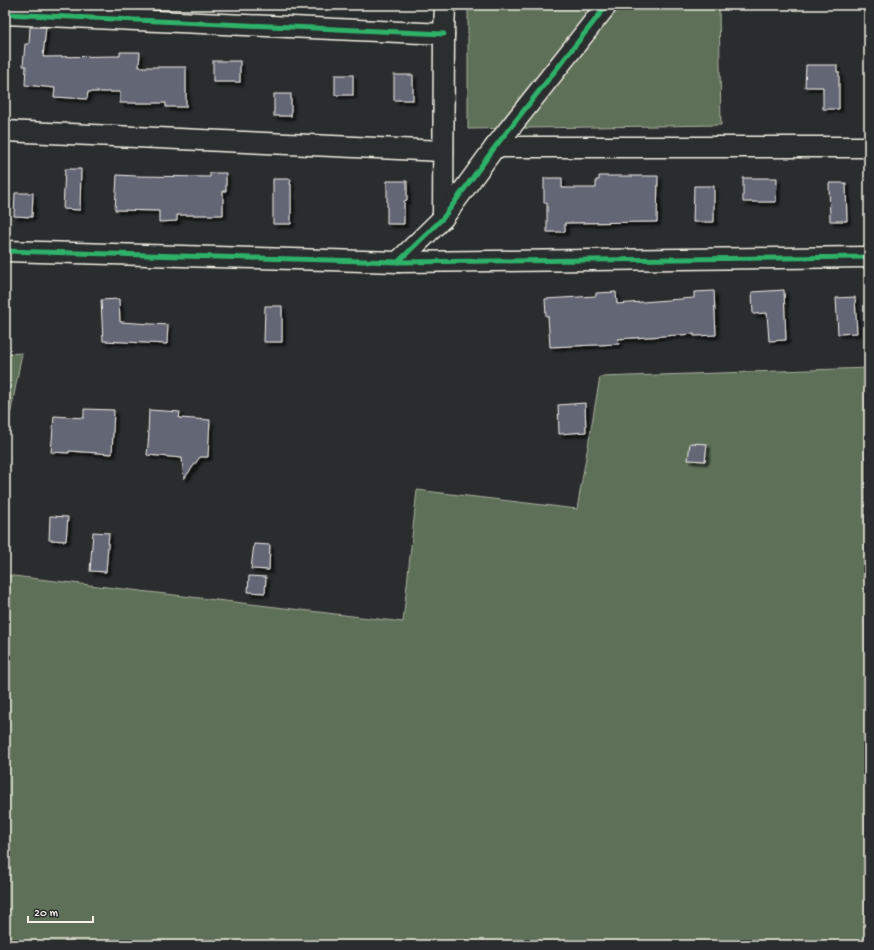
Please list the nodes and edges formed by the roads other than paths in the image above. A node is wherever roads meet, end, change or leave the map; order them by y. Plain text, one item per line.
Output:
1 (445, 5) edge
2 (607, 5) edge
3 (5, 14) edge
4 (444, 34) junction
5 (5, 131) edge
6 (496, 147) junction
7 (869, 147) edge
8 (443, 152) junction
9 (443, 218) junction
10 (5, 251) edge
11 (869, 257) edge
12 (398, 262) junction

1 - 4 street
2 - 6 street
3 - 4 street
4 - 8 street
5 - 8 street
6 - 7 street
6 - 9 street
8 - 9 street
9 - 12 street
10 - 12 street
11 - 12 street

